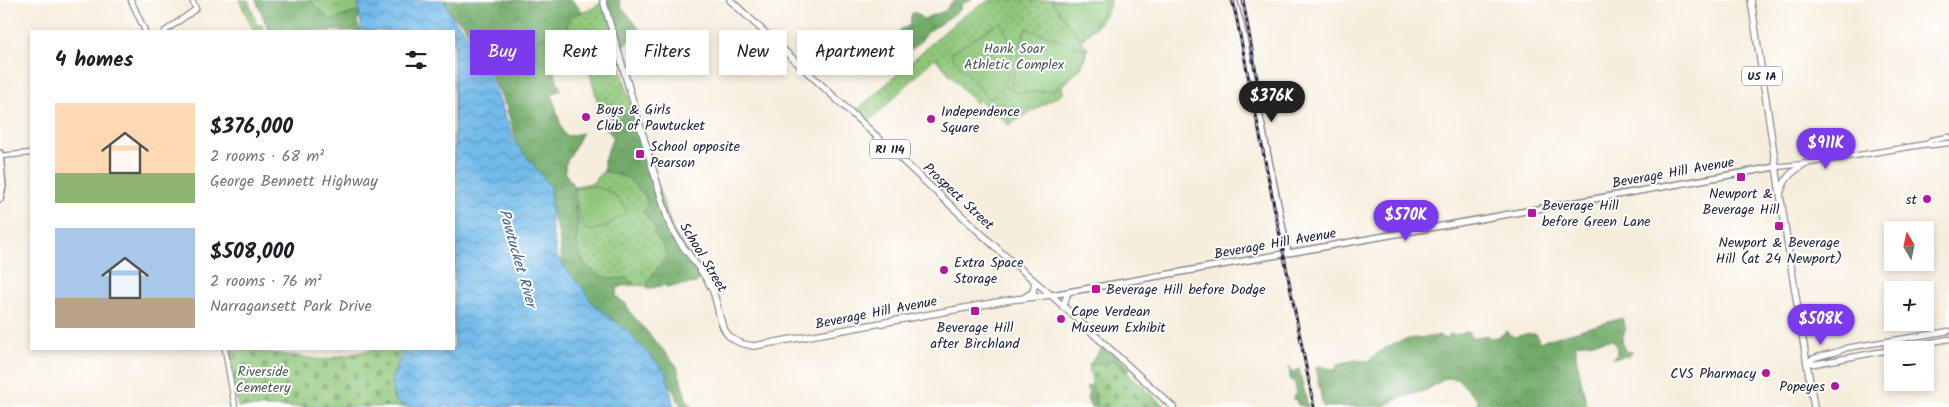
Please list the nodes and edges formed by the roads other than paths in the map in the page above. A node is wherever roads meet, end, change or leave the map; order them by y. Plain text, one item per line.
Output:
1 (131, 0) edge
2 (192, 0) edge
3 (603, 0) edge
4 (730, 0) edge
5 (1234, 0) edge
6 (1751, 0) edge
7 (145, 30) edge
8 (165, 30) edge
9 (1949, 137) edge
10 (1949, 143) edge
11 (1927, 144) junction
12 (0, 154) edge
13 (30, 154) edge
14 (1804, 164) junction
15 (1775, 167) junction
16 (1780, 195) junction
17 (0, 199) edge
18 (1288, 253) junction
19 (1035, 282) junction
20 (1068, 292) junction
21 (1051, 295) junction
22 (1024, 298) junction
23 (1063, 307) junction
24 (722, 327) joint
25 (1949, 331) edge
26 (1949, 339) edge
27 (225, 350) edge
28 (1807, 362) junction
29 (235, 407) edge
30 (1173, 407) edge
31 (1814, 407) edge

1 - 7 street
2 - 8 street
3 - 24 main road, School Street
4 - 19 main road, Prospect Street / RI 114
5 - 18 main road
6 - 15 main road, US 1A
9 - 11 street, Beverage Hill Avenue
10 - 11 street, Beverage Hill Avenue
11 - 14 street, Beverage Hill Avenue
12 - 13 street
12 - 17 main road
14 - 15 street, Beverage Hill Avenue
14 - 16 main road
15 - 16 main road, US 1A
15 - 18 main road, Beverage Hill Avenue
16 - 28 main road, US 1A
18 - 20 main road, Beverage Hill Avenue
19 - 21 main road, Prospect Street / RI 114
19 - 22 main road
20 - 21 main road, Beverage Hill Avenue
20 - 23 main road
21 - 22 main road, Beverage Hill Avenue
21 - 23 main road, Prospect Street / RI 114
22 - 24 main road, Beverage Hill Avenue
23 - 30 main road, Prospect Street / RI 114
25 - 28 street
26 - 28 street
27 - 29 street
28 - 31 main road, US 1A

